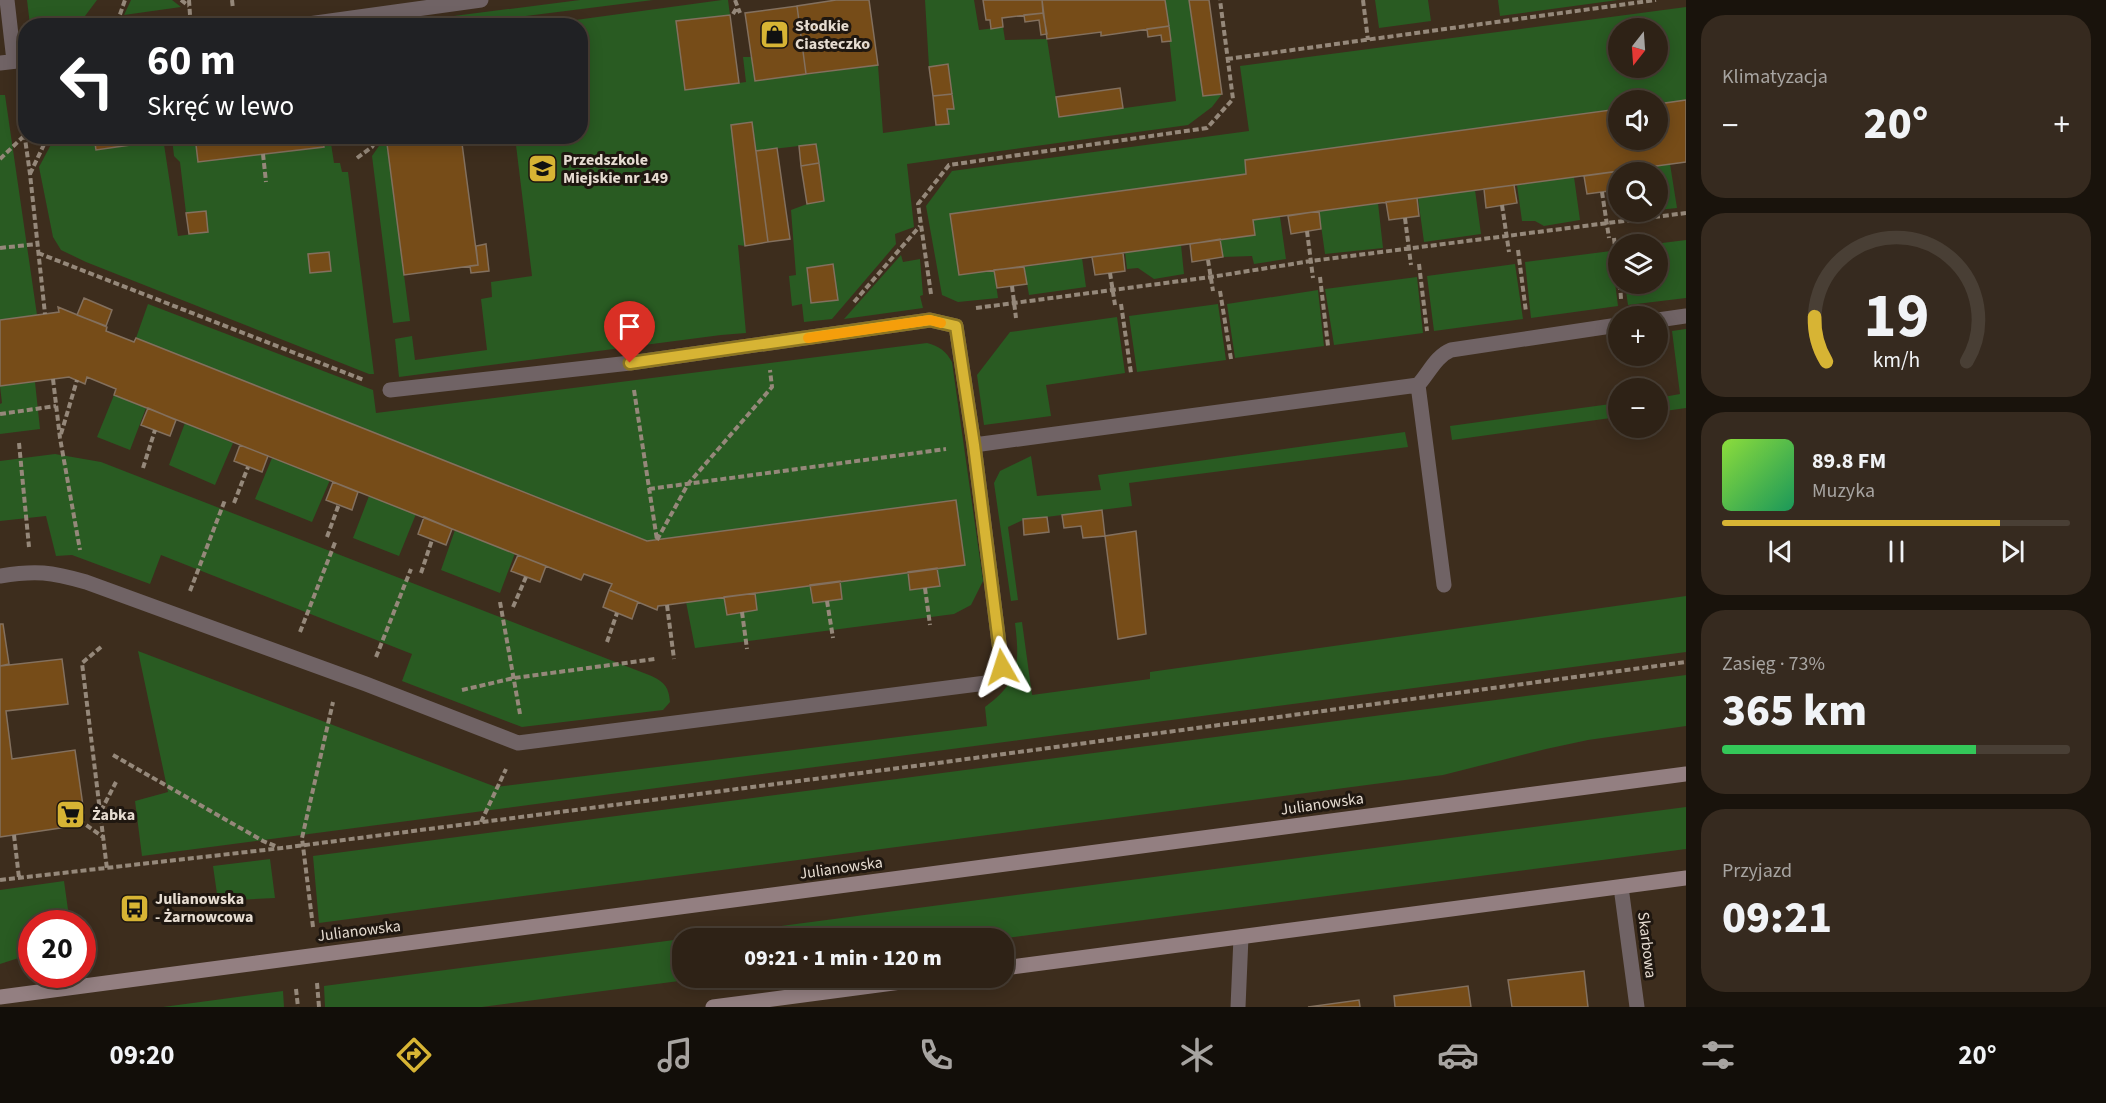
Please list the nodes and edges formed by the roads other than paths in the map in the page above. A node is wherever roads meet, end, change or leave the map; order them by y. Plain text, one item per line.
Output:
1 (7, 0) edge
2 (481, 0) edge
3 (352, 18) edge
4 (13, 61) edge
5 (1686, 315) edge
6 (1668, 318) edge
7 (1608, 326) edge
8 (1418, 385) junction
9 (390, 390) road end
10 (974, 445) junction
11 (0, 576) edge
12 (1444, 585) dead end
13 (1686, 774) edge
14 (1686, 878) edge
15 (1622, 887) junction
16 (1241, 937) junction
17 (1014, 967) edge
18 (870, 988) edge
19 (0, 997) edge
20 (778, 1003) edge
21 (713, 1007) edge
22 (1238, 1007) edge
23 (1637, 1007) edge

1 - 4 street
2 - 3 street
5 - 6 street
7 - 8 street
8 - 10 street
8 - 12 street
9 - 10 street
10 - 11 street
13 - 19 main road, Julianowska
14 - 15 main road
15 - 16 main road
15 - 23 street, Skarbowa
16 - 17 main road
16 - 22 street
18 - 20 main road
20 - 21 main road

